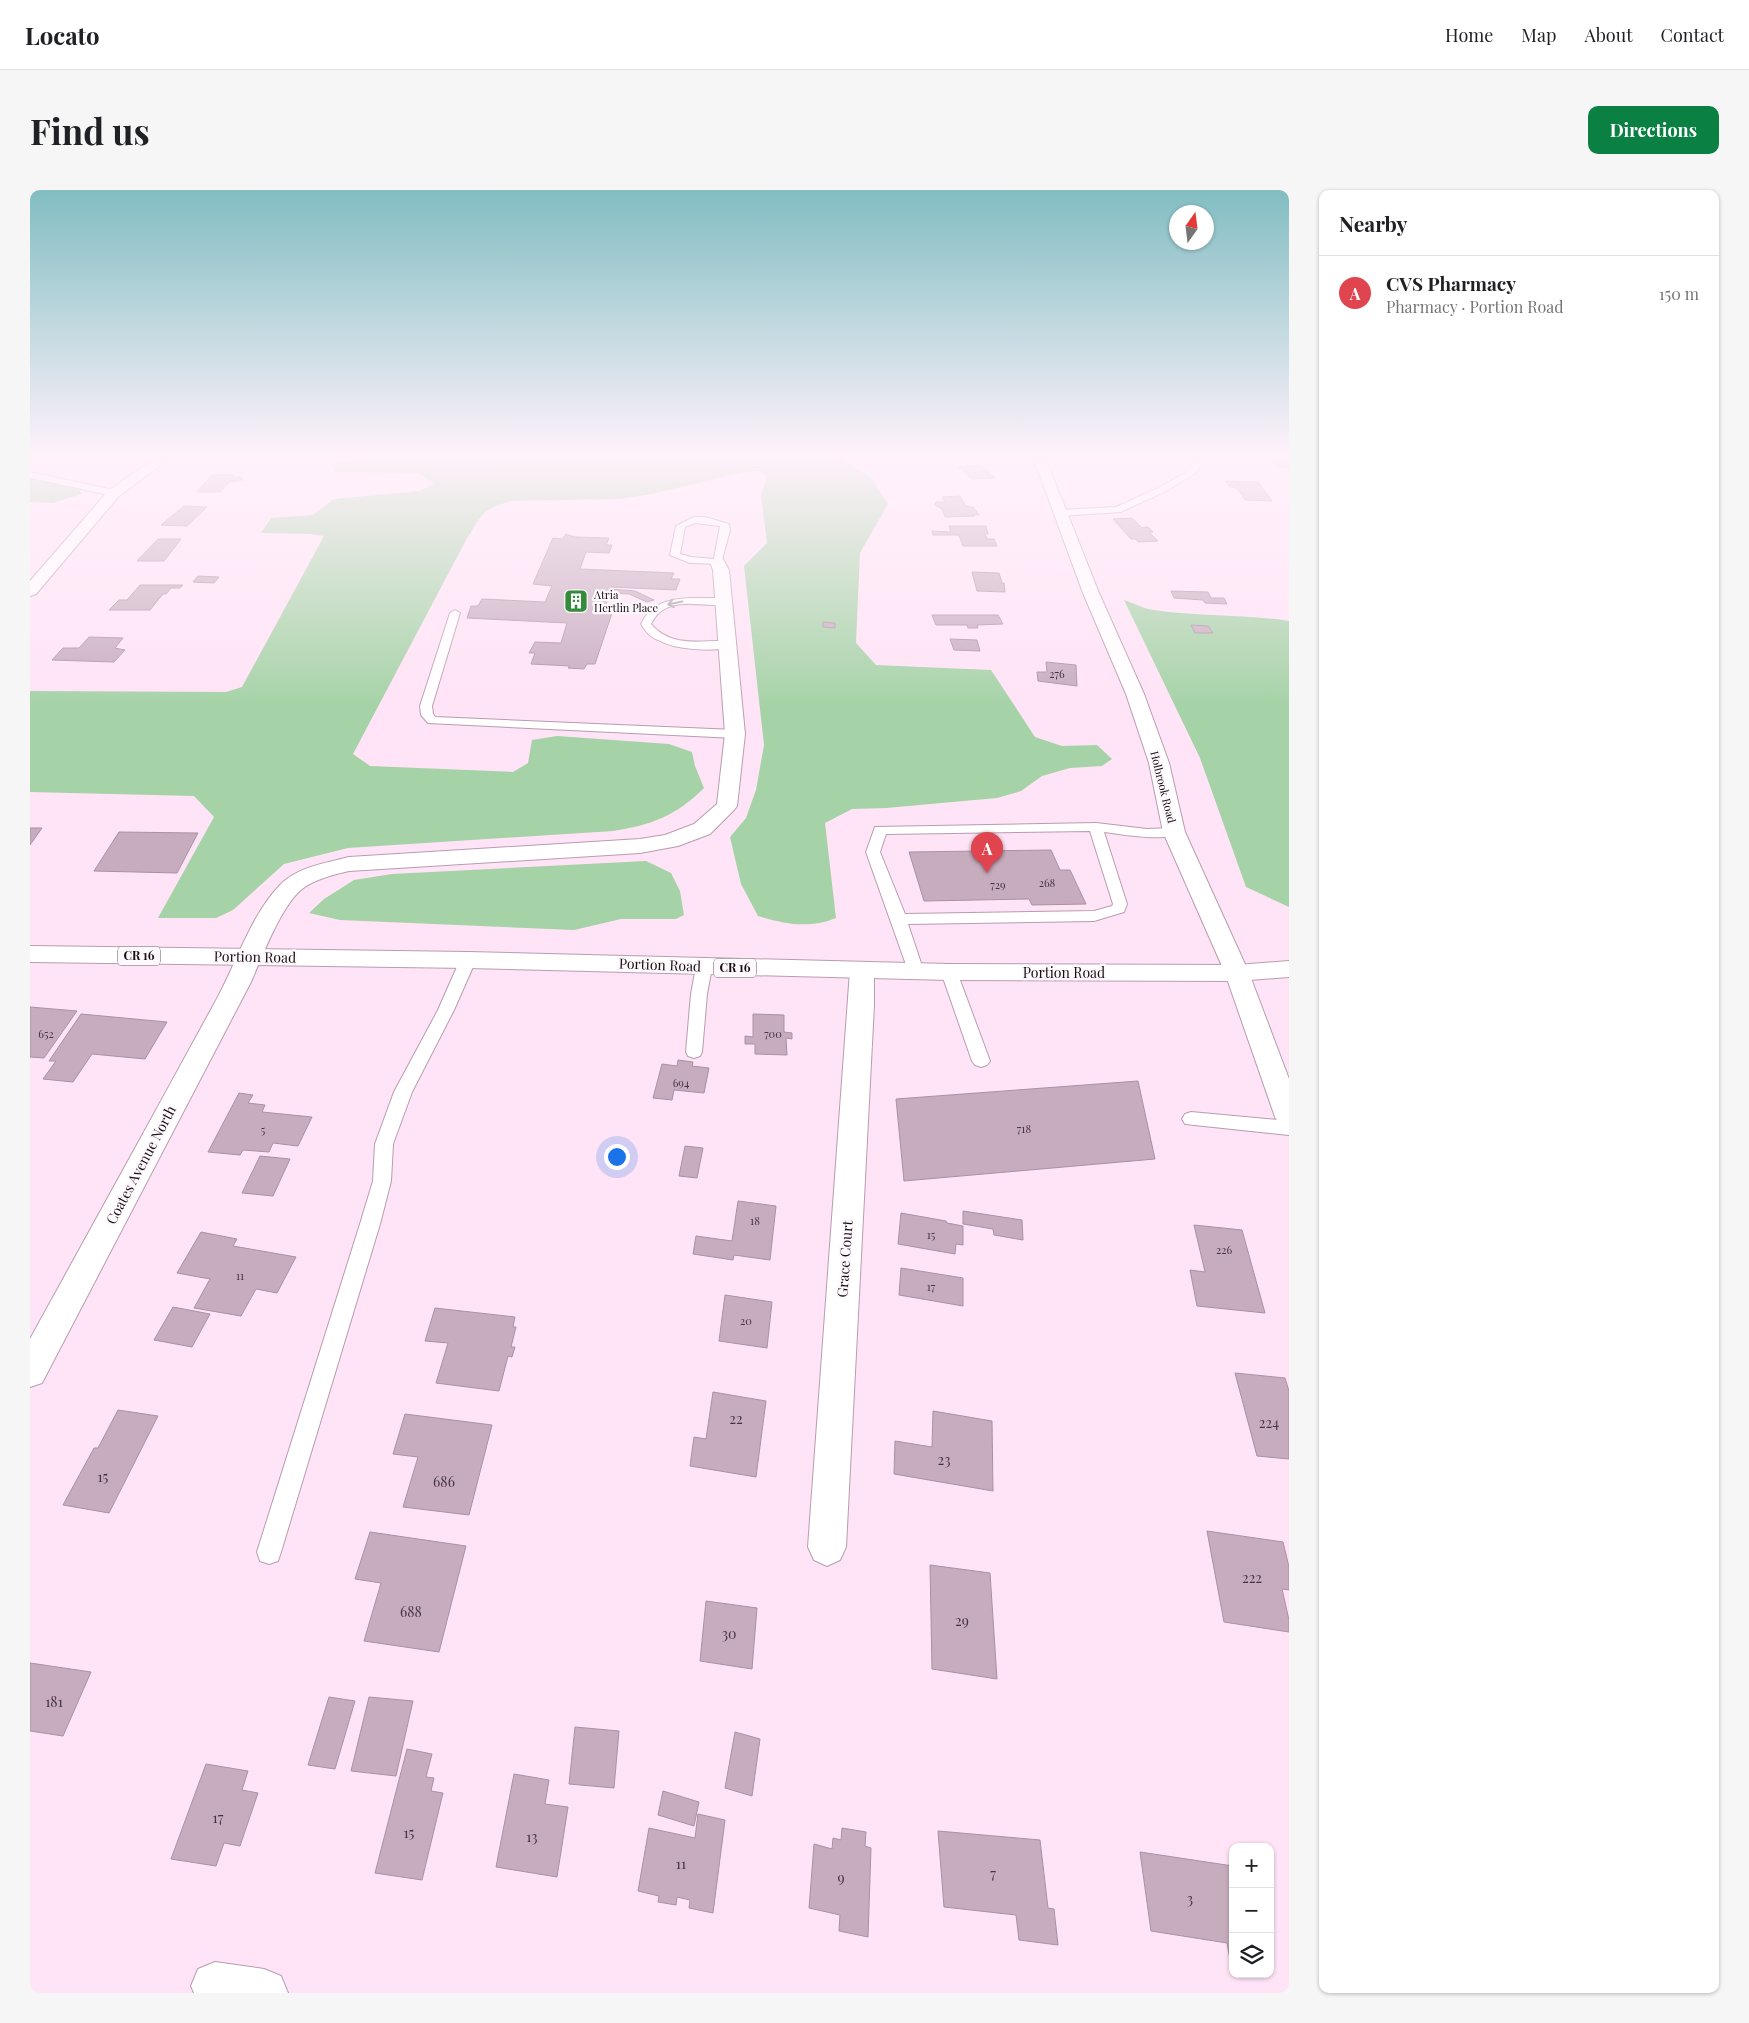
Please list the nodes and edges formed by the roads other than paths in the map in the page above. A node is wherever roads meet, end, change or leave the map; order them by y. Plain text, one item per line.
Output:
1 (72, 541) edge
2 (677, 541) edge
3 (723, 541) edge
4 (1071, 541) edge
5 (718, 562) junction
6 (30, 591) edge
7 (724, 601) junction
8 (455, 613) dead end
9 (728, 645) junction
10 (736, 734) junction
11 (1096, 827) junction
12 (1174, 832) junction
13 (899, 919) junction
14 (30, 954) edge
15 (249, 957) junction
16 (468, 960) junction
17 (704, 967) junction
18 (1289, 968) edge
19 (862, 971) junction
20 (916, 972) junction
21 (950, 972) junction
22 (1237, 973) junction
23 (694, 1052) dead end
24 (980, 1061) dead end
25 (1289, 1116) edge
26 (1191, 1119) dead end
27 (1289, 1128) edge
28 (30, 1372) edge
29 (826, 1547) dead end
30 (269, 1552) dead end
31 (215, 1986) dead end
32 (264, 1993) edge

1 - 6 street
2 - 5 lane
3 - 5 lane
4 - 12 street, Holbrook Road
5 - 7 street
7 - 9 street
7 -> 9 lane
8 - 10 lane
9 - 10 street
10 - 15 street
11 - 12 lane
11 - 13 lane
11 - 13 lane
12 - 22 street, Holbrook Road
13 - 20 lane
14 - 15 street, Portion Road / CR 16
15 - 16 street, Portion Road / CR 16
15 - 28 street, Coates Avenue North
16 - 17 street, Portion Road / CR 16
16 - 30 lane
17 - 19 street, Portion Road / CR 16
17 - 23 lane
18 - 22 street, Portion Road / CR 16
19 - 20 street, Portion Road / CR 16
19 - 29 street, Grace Court
20 - 21 street, Portion Road / CR 16
21 - 22 street, Portion Road / CR 16
21 - 24 lane
22 - 25 street, Holbrook Road
26 - 27 lane
31 - 32 street

